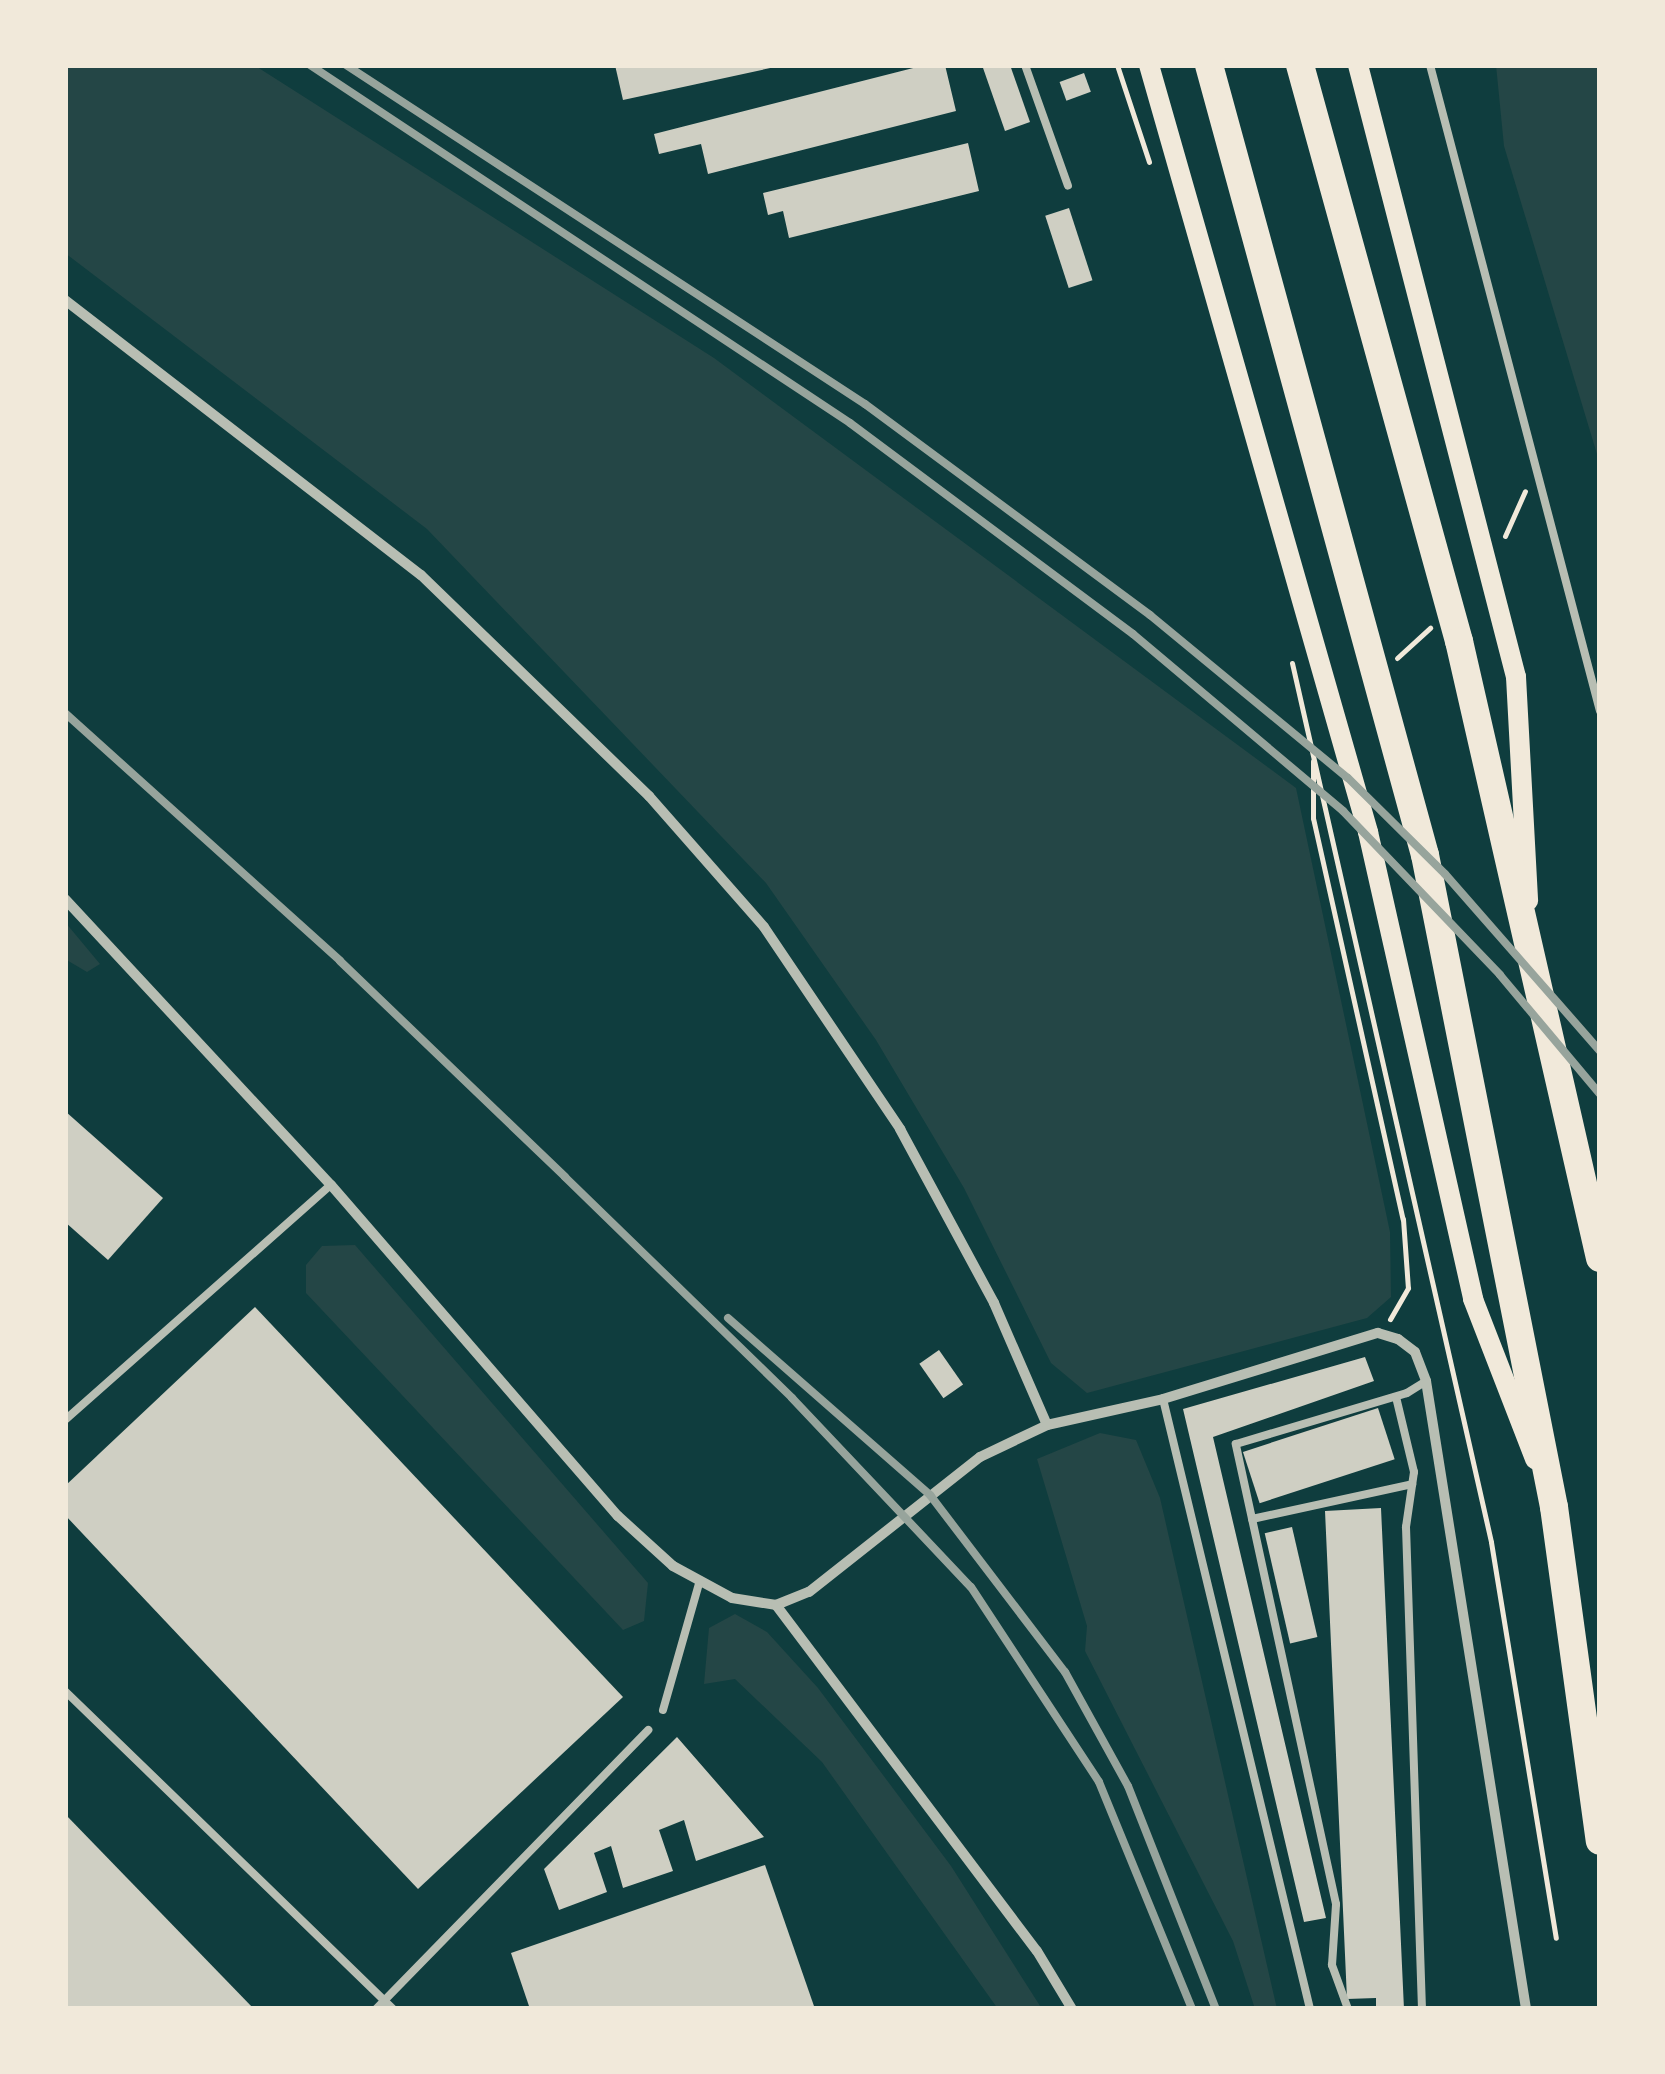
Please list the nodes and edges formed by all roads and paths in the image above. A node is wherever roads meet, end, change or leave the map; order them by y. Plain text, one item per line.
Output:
1 (1025, 65) edge
2 (1117, 65) edge
3 (1148, 65) edge
4 (1209, 65) edge
5 (1300, 65) edge
6 (1358, 65) edge
7 (1430, 65) edge
8 (1152, 171) dead end
9 (1068, 186) dead end
10 (65, 300) edge
11 (1291, 660) dead end
12 (1600, 711) edge
13 (1320, 742) dead end
14 (65, 898) edge
15 (1530, 948) junction
16 (332, 1184) junction
17 (1600, 1258) edge
18 (1378, 1333) junction
19 (1426, 1381) junction
20 (1396, 1396) junction
21 (1163, 1400) junction
22 (65, 1420) edge
23 (1047, 1425) junction
24 (1412, 1484) junction
25 (1554, 1508) junction
26 (1252, 1519) junction
27 (700, 1580) junction
28 (776, 1605) junction
29 (65, 1691) edge
30 (663, 1710) dead end
31 (648, 1730) dead end
32 (1600, 1841) edge
33 (1556, 1938) dead end
34 (384, 2001) junction
35 (376, 2009) edge
36 (393, 2009) edge
37 (1072, 2009) edge
38 (1310, 2009) edge
39 (1348, 2009) edge
40 (1422, 2009) edge
41 (1526, 2009) edge

1 - 9 lane
2 - 8 path
3 - 25 main road
4 - 25 highway
5 - 15 highway
6 - 15 main road
7 - 12 lane
10 - 23 street
11 - 33 path
13 - 18 path
14 - 16 street
15 - 17 highway
16 - 22 lane
16 - 27 street
18 - 19 street
18 - 21 street
19 - 20 lane
19 - 41 street
20 - 24 lane
20 - 26 lane
21 - 23 street
21 - 38 lane
23 - 28 street
24 - 26 lane
24 - 40 lane
25 - 32 highway
26 - 39 lane
27 - 28 street
27 - 30 lane
28 - 37 street
29 - 34 lane
31 - 34 lane
34 - 35 lane
34 - 36 lane

